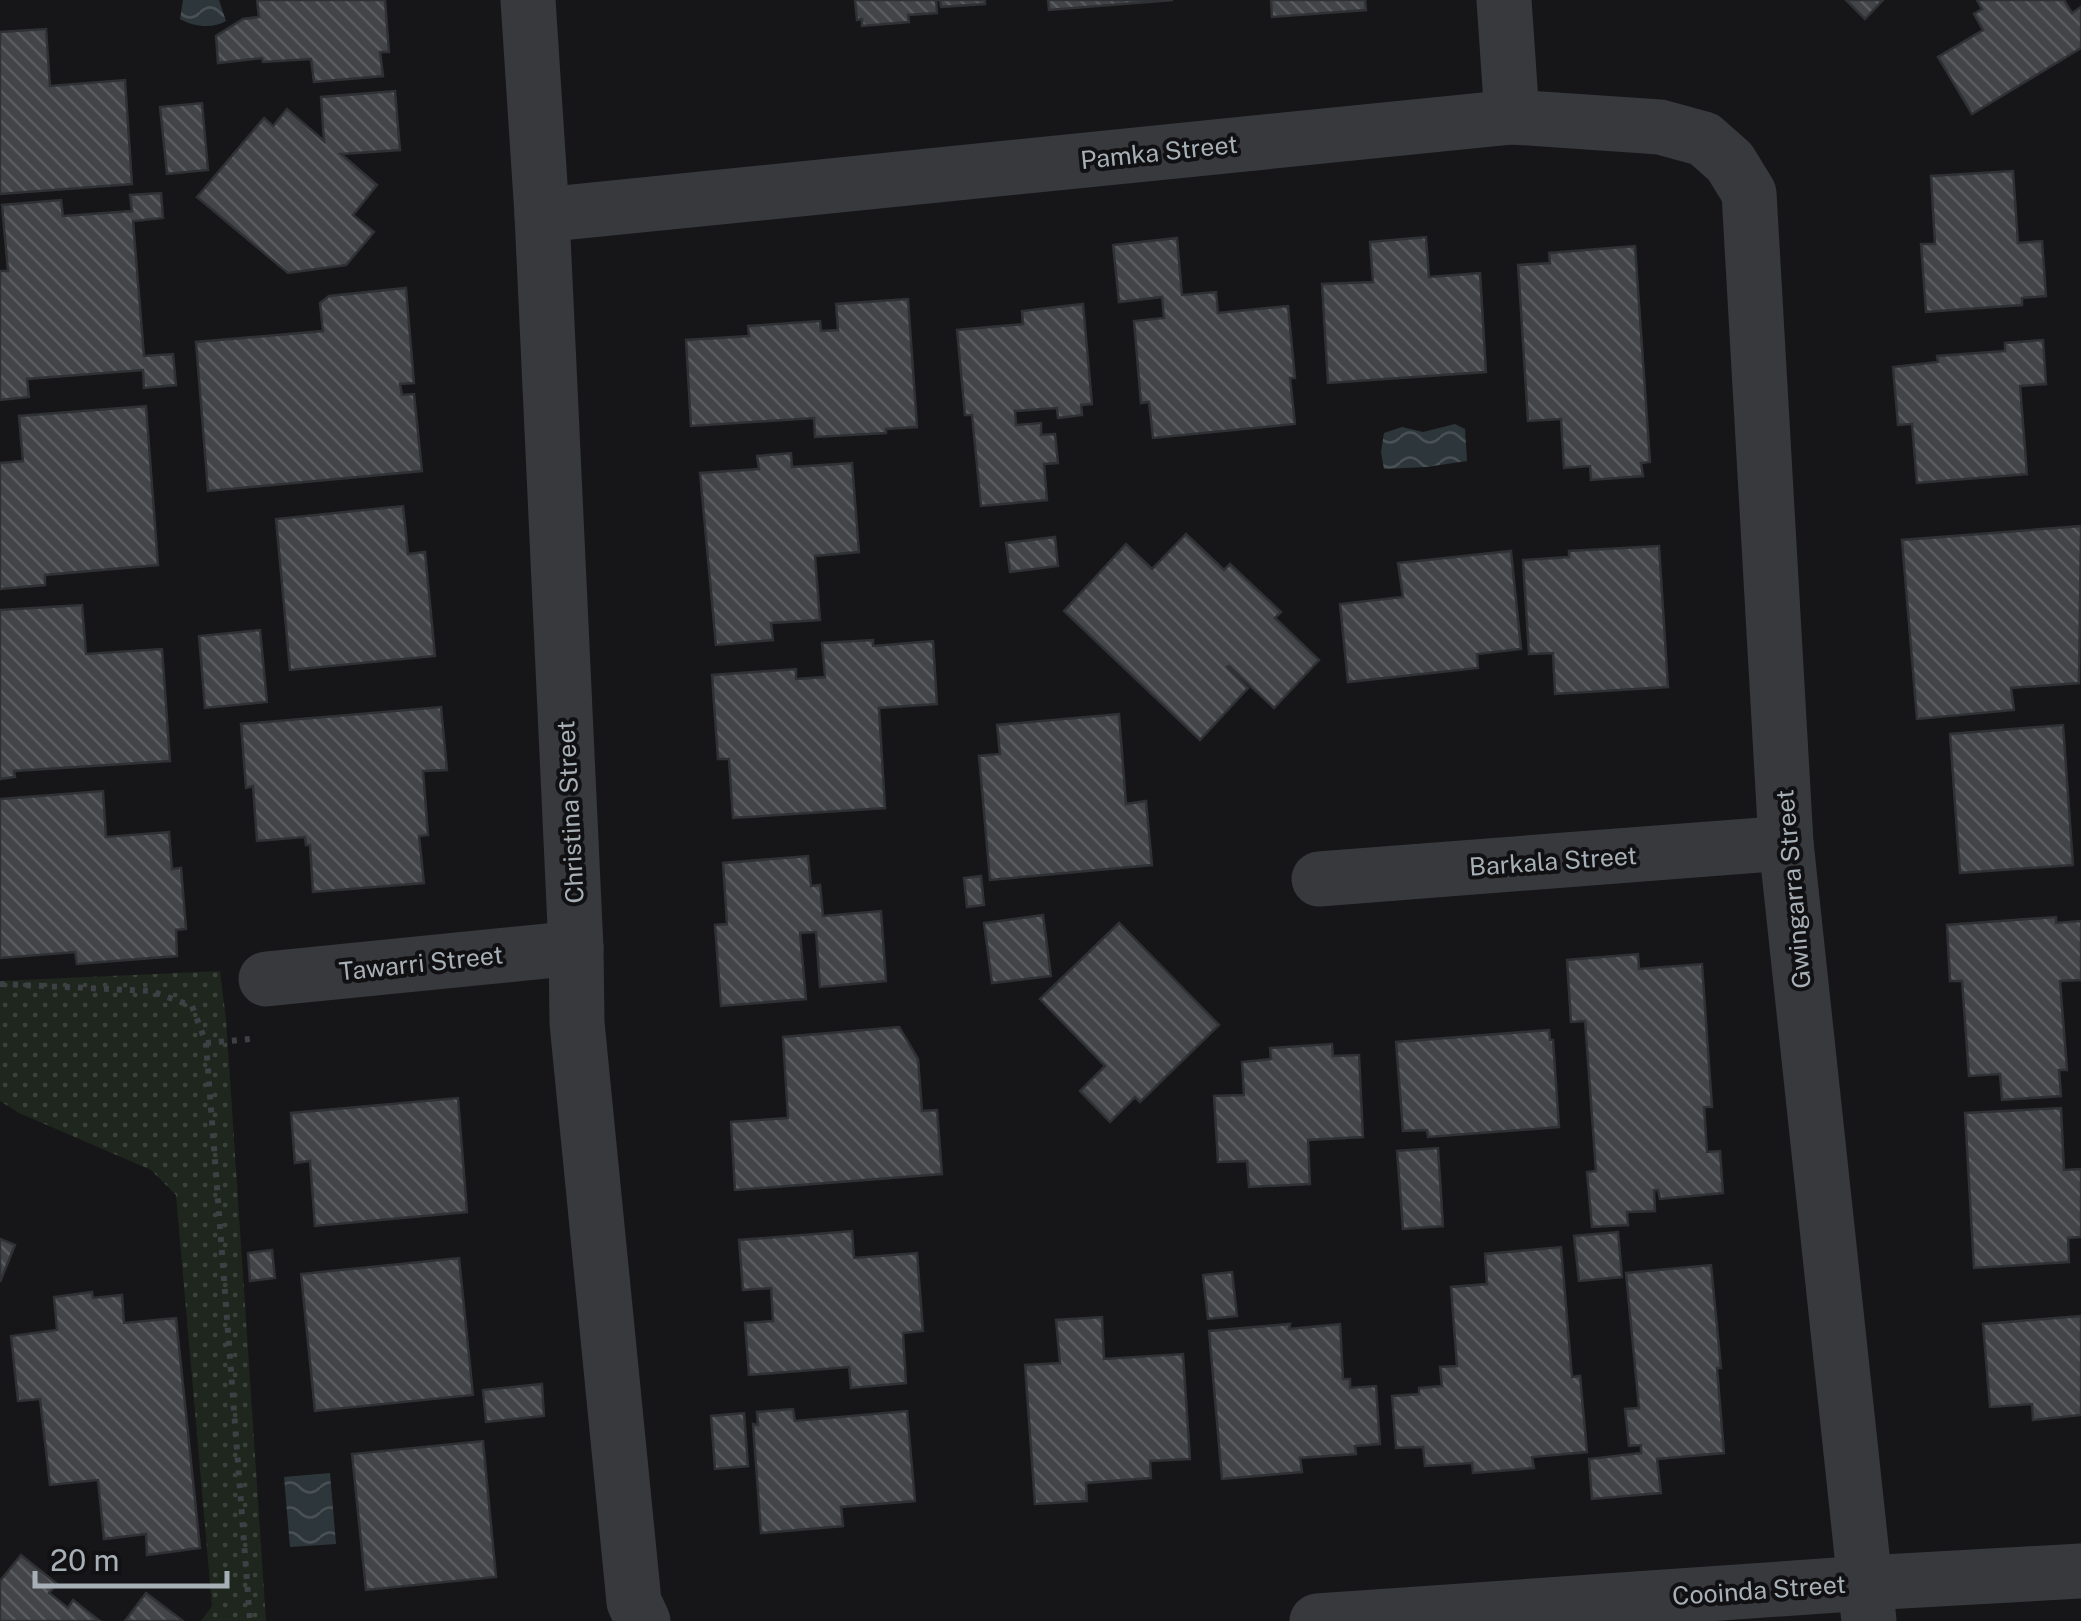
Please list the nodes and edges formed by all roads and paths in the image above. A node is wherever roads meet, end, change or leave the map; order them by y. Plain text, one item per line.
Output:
1 (528, 0) edge
2 (1504, 0) edge
3 (1512, 117) junction
4 (1748, 193) joint
5 (542, 214) junction
6 (1786, 843) junction
7 (1319, 880) dead end
8 (576, 948) junction
9 (266, 979) dead end
10 (0, 984) edge
11 (2081, 1571) edge
12 (1868, 1602) edge
13 (250, 1621) edge
14 (643, 1621) edge
15 (1317, 1621) edge

1 - 5 street, Christina Street
2 - 3 street
3 - 4 street, Pamka Street
3 - 5 street, Pamka Street
4 - 6 street, Gwingarra Street
5 - 8 street, Christina Street
6 - 7 street, Barkala Street
6 - 12 street, Gwingarra Street
8 - 9 street, Tawarri Street
8 - 14 street, Christina Street
10 - 13 path
11 - 12 street, Cooinda Street
12 - 15 street, Cooinda Street

